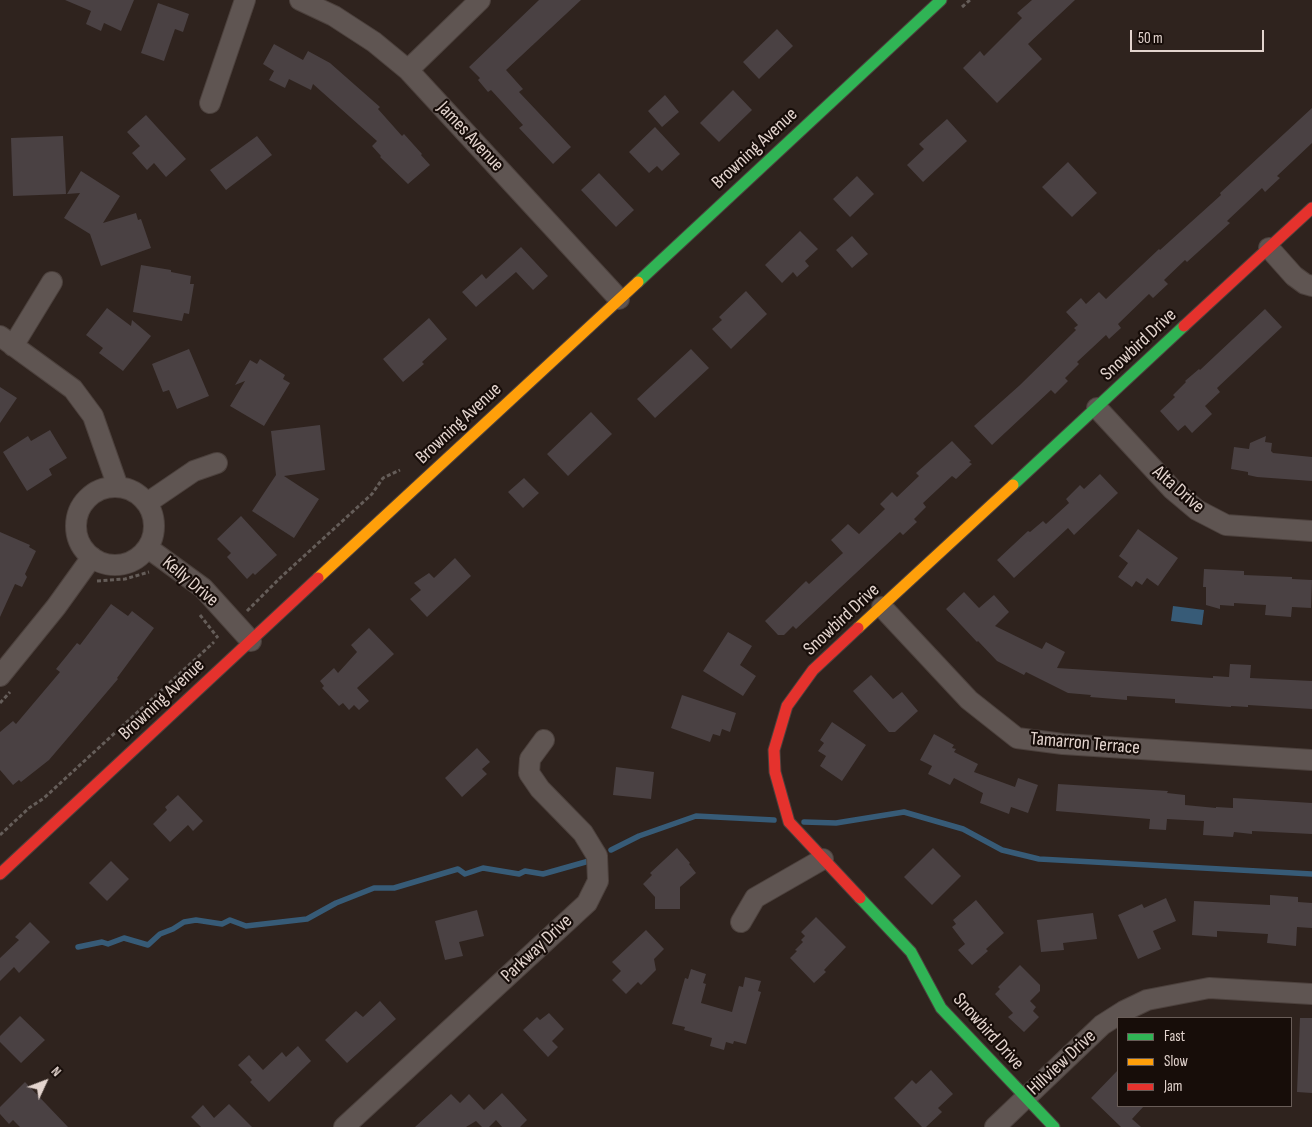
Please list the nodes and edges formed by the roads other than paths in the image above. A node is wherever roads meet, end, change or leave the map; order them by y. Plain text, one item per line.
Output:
1 (245, 0) edge
2 (300, 0) edge
3 (480, 0) edge
4 (941, 0) edge
5 (408, 70) junction
6 (210, 103) dead end
7 (1312, 208) edge
8 (1269, 248) junction
9 (52, 282) dead end
10 (1312, 286) edge
11 (619, 299) junction
12 (7, 341) edge
13 (1097, 408) junction
14 (216, 463) dead end
15 (118, 486) junction
16 (147, 503) junction
17 (1312, 531) edge
18 (148, 548) junction
19 (92, 557) junction
20 (882, 607) junction
21 (251, 641) junction
22 (4, 676) edge
23 (544, 740) dead end
24 (1312, 760) edge
25 (823, 859) junction
26 (0, 874) edge
27 (741, 922) dead end
28 (1312, 994) edge
29 (1025, 1098) junction
30 (344, 1127) edge
31 (995, 1127) edge
32 (1054, 1127) edge

1 - 6 street
2 - 5 street, James Avenue
3 - 5 street
4 - 11 street, Browning Avenue
5 - 11 street, James Avenue
7 - 8 street, Snowbird Drive
8 - 10 street
8 - 13 street, Snowbird Drive
9 - 12 street
11 - 21 street, Browning Avenue
12 - 15 street
13 - 17 street, Alta Drive
13 - 20 street, Snowbird Drive
14 - 16 street
15 - 16 street
15 - 19 street
16 - 18 street
18 - 19 street
18 - 21 street, Kelly Drive
19 - 22 street
20 - 24 street, Tamarron Terrace
20 - 25 street, Snowbird Drive
21 - 26 street, Browning Avenue
23 - 30 street, Parkway Drive
25 - 27 street
25 - 29 street, Snowbird Drive
28 - 29 street, Hillview Drive
29 - 31 street, Hillview Drive
29 - 32 street, Snowbird Drive

